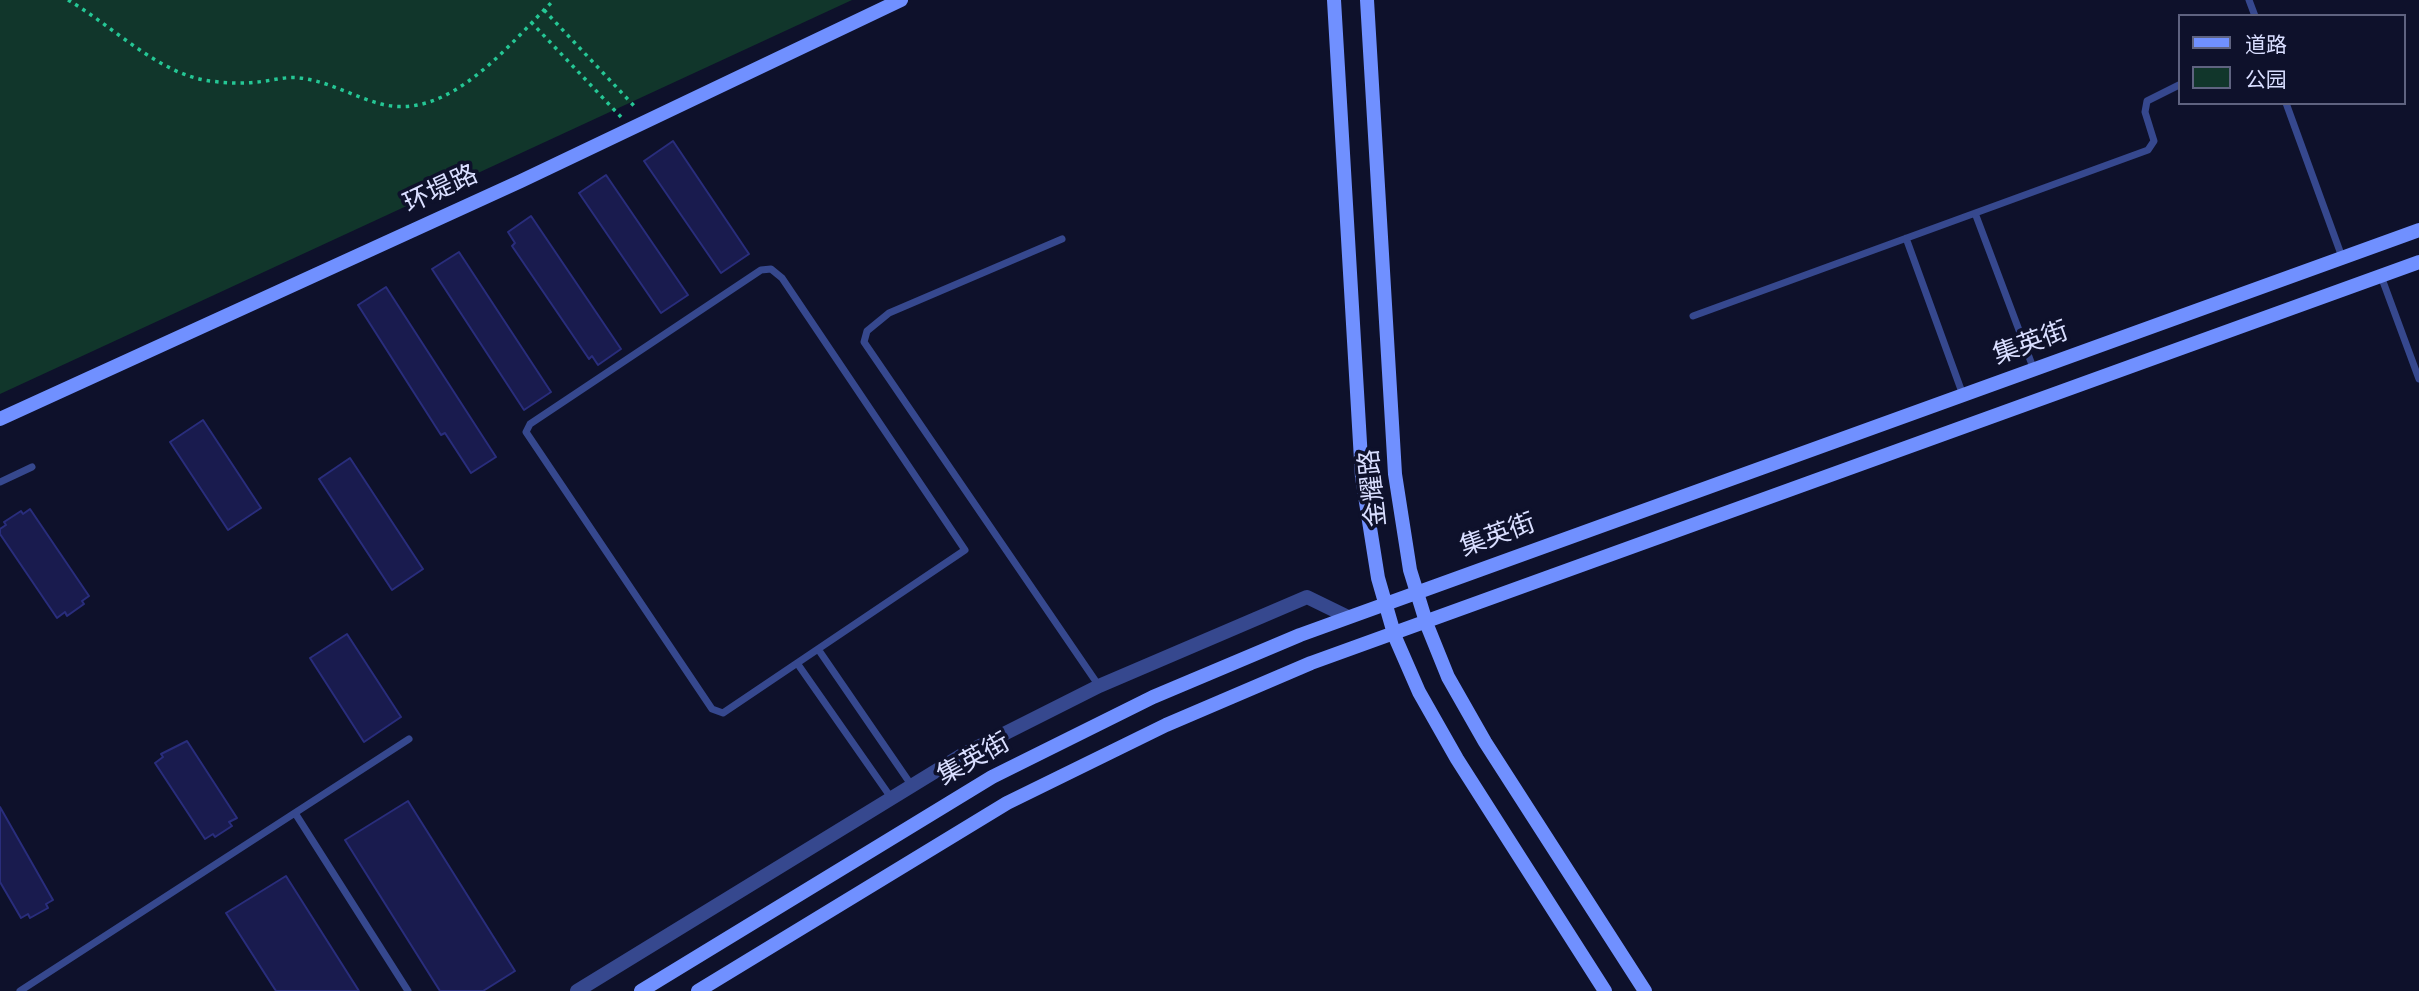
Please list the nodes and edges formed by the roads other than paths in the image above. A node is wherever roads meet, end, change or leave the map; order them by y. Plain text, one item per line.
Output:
1 (901, 0) edge
2 (1334, 0) edge
3 (1367, 0) edge
4 (2178, 86) edge
5 (2287, 105) edge
6 (1975, 213) junction
7 (2419, 230) edge
8 (1062, 239) dead end
9 (1906, 239) junction
10 (2342, 258) junction
11 (2419, 262) edge
12 (2381, 276) junction
13 (1693, 316) dead end
14 (2034, 370) junction
15 (2419, 379) edge
16 (1963, 395) junction
17 (0, 419) edge
18 (32, 467) dead end
19 (0, 482) edge
20 (1416, 592) junction
21 (1385, 604) junction
22 (1348, 617) junction
23 (1425, 621) junction
24 (1394, 633) junction
25 (818, 649) junction
26 (796, 663) junction
27 (1099, 686) junction
28 (409, 739) dead end
29 (912, 786) junction
30 (892, 799) junction
31 (295, 813) junction
32 (20, 991) edge
33 (408, 991) edge
34 (577, 991) edge
35 (641, 991) edge
36 (698, 991) edge
37 (1605, 991) edge
38 (1645, 991) edge

1 - 17 main road, 环堤路
2 - 21 main road, 金耀路
3 - 20 main road, 金耀路
4 - 6 lane
5 - 10 lane
6 - 9 lane
6 - 14 lane
7 - 10 main road, 集英街
8 - 27 lane
9 - 13 lane
9 - 16 lane
10 - 14 main road, 集英街
11 - 12 main road, 集英街
12 - 15 lane
12 - 23 main road, 集英街
14 - 16 main road, 集英街
16 - 20 main road, 集英街
18 - 19 lane
20 - 21 main road, 集英街
20 - 23 main road, 金耀路
21 - 22 main road, 集英街
21 - 24 main road, 金耀路
22 - 27 street
22 - 35 main road, 集英街
23 - 24 main road, 集英街
23 - 38 main road, 金耀路
24 - 36 main road, 集英街
24 - 37 main road, 金耀路
25 - 26 lane
25 - 26 lane
25 - 29 lane
26 - 30 lane
27 - 29 street
28 - 31 lane
29 - 30 street
30 - 34 street
31 - 32 lane
31 - 33 lane

